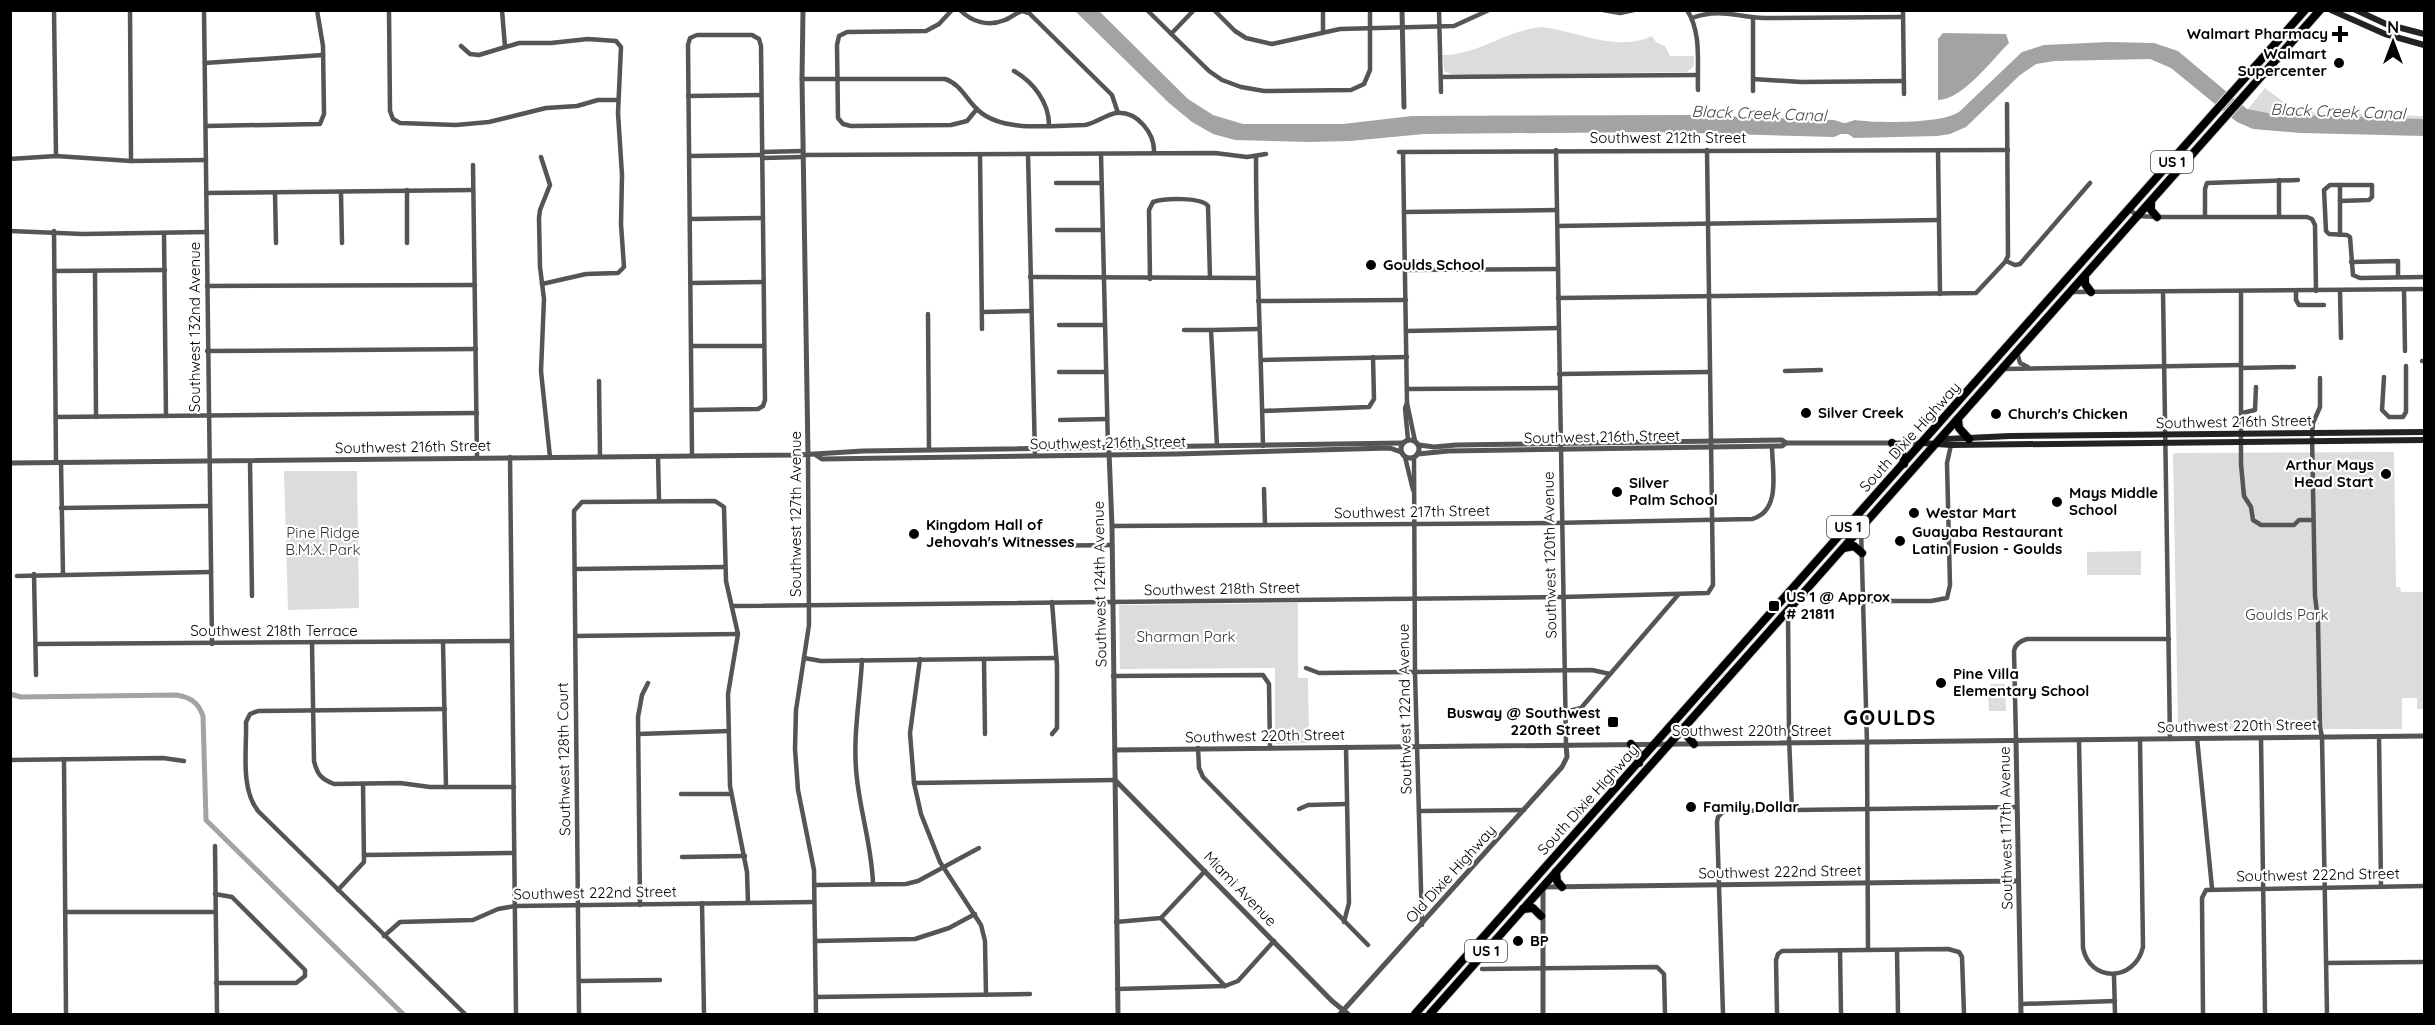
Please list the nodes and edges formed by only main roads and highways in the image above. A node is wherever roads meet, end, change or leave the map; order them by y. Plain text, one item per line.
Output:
1 (2305, 10) edge
2 (2320, 10) edge
3 (2331, 10) edge
4 (2356, 10) edge
5 (2424, 34) edge
6 (2424, 45) edge
7 (2151, 202) junction
8 (2157, 217) road end
9 (2085, 276) junction
10 (2062, 286) junction
11 (2070, 292) junction
12 (2091, 292) road end
13 (1994, 363) junction
14 (1958, 419) junction
15 (2424, 432) edge
16 (2242, 438) junction
17 (1969, 439) junction
18 (2164, 439) junction
19 (2424, 440) edge
20 (1937, 442) junction
21 (1892, 443) road end
22 (1923, 443) junction
23 (1904, 464) junction
24 (1876, 511) junction
25 (1844, 548) junction
26 (1828, 550) junction
27 (1862, 553) road end
28 (1774, 610) junction
29 (1788, 611) junction
30 (1714, 678) junction
31 (1686, 726) junction
32 (1630, 744) road end
33 (1656, 744) junction
34 (1670, 744) junction
35 (1694, 744) road end
36 (1639, 763) junction
37 (1609, 813) junction
38 (1585, 823) junction
39 (1556, 872) junction
40 (1543, 887) junction
41 (1562, 887) road end
42 (1526, 890) junction
43 (1523, 909) junction
44 (1541, 916) road end
45 (1444, 982) junction
46 (1415, 1014) edge
47 (1422, 1014) edge
48 (1430, 1014) edge

1 - 10 highway, South Dixie Highway / US 1
2 - 7 highway, US 1
3 - 6 main road
4 - 5 main road
7 - 8 highway
7 - 9 highway, South Dixie Highway / US 1
9 - 11 highway, South Dixie Highway / US 1
9 - 12 highway
10 - 11 highway
10 - 13 highway, South Dixie Highway / US 1
11 - 14 highway, South Dixie Highway / US 1
13 - 20 highway
13 - 22 highway, South Dixie Highway / US 1
14 - 17 highway
14 - 20 highway, South Dixie Highway / US 1
15 - 16 main road, Southwest 216th Street
16 - 18 main road, Southwest 216th Street
16 - 19 main road, Southwest 216th Street
17 - 18 main road, Southwest 216th Street
17 - 20 main road, Southwest 216th Street
18 - 20 main road, Southwest 216th Street
20 - 22 main road, Southwest 216th Street
20 - 24 highway, South Dixie Highway / US 1
21 - 23 highway
22 - 23 highway, South Dixie Highway / US 1
22 - 24 highway
23 - 26 highway, South Dixie Highway / US 1
24 - 25 highway, South Dixie Highway / US 1
25 - 27 highway
25 - 29 highway, South Dixie Highway / US 1
26 - 28 highway, South Dixie Highway / US 1
26 - 29 highway
28 - 29 highway
28 - 30 highway, South Dixie Highway / US 1
29 - 31 highway, South Dixie Highway / US 1
30 - 33 highway, South Dixie Highway / US 1
30 - 34 highway
31 - 34 highway, South Dixie Highway / US 1
31 - 35 highway
32 - 36 highway
33 - 36 highway, South Dixie Highway / US 1
33 - 37 highway
34 - 37 highway, South Dixie Highway / US 1
36 - 38 highway, South Dixie Highway / US 1
37 - 39 highway, South Dixie Highway / US 1
38 - 40 highway
38 - 42 highway, South Dixie Highway / US 1
39 - 40 highway, South Dixie Highway / US 1
39 - 41 highway
40 - 42 highway
40 - 43 highway, South Dixie Highway / US 1
42 - 45 highway, South Dixie Highway / US 1
43 - 44 highway
43 - 48 highway, South Dixie Highway / US 1
45 - 46 highway, South Dixie Highway / US 1
45 - 47 highway

